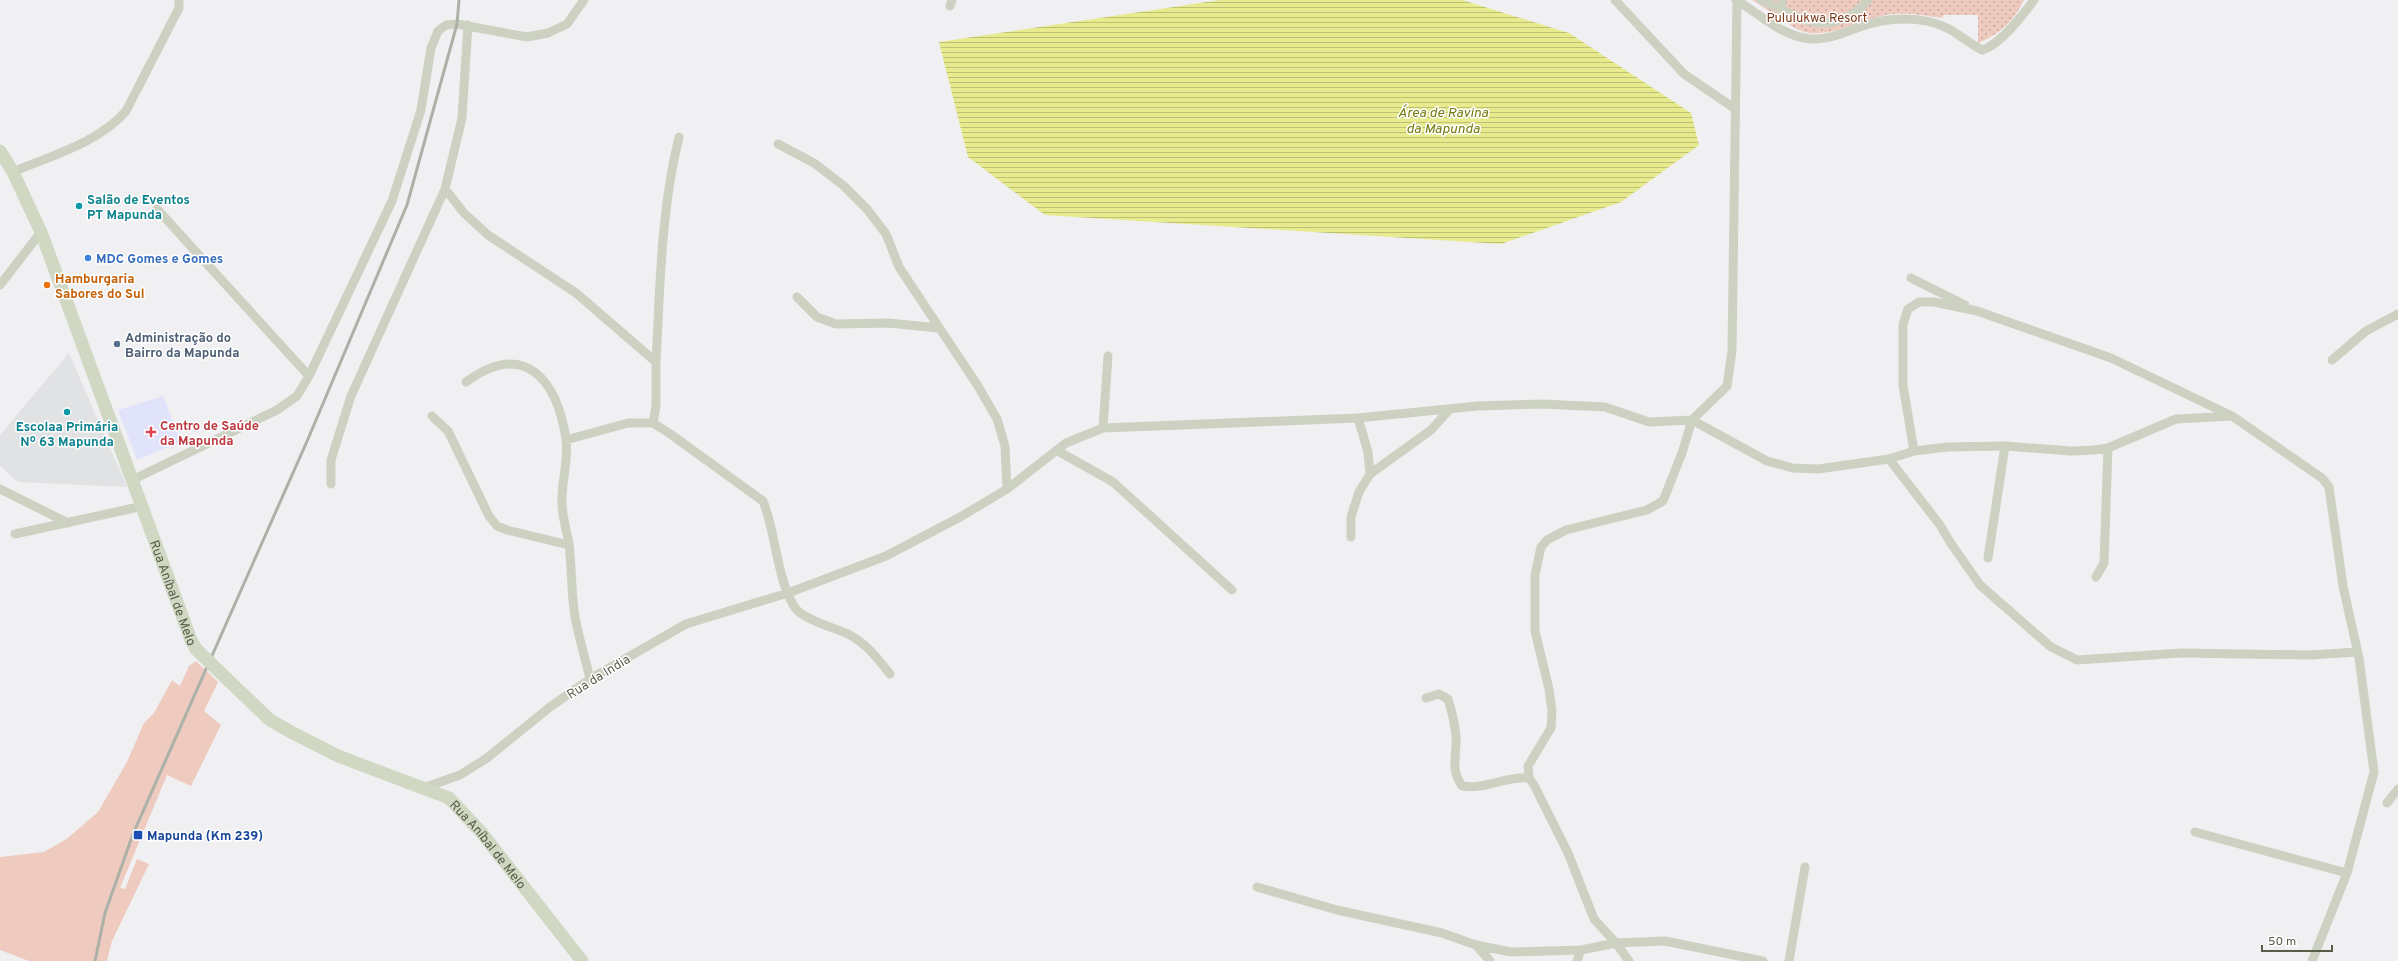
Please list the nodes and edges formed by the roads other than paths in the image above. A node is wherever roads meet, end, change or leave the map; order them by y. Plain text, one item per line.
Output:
1 (179, 0) edge
2 (584, 0) edge
3 (1615, 0) edge
4 (1736, 0) edge
5 (1760, 0) edge
6 (1868, 0) edge
7 (2034, 0) edge
8 (1781, 4) edge
9 (468, 25) junction
10 (1734, 108) junction
11 (679, 137) dead end
12 (778, 144) dead end
13 (0, 151) edge
14 (13, 172) junction
15 (445, 189) junction
16 (156, 209) dead end
17 (41, 232) junction
18 (1911, 278) dead end
19 (0, 285) edge
20 (797, 297) dead end
21 (1977, 311) junction
22 (2398, 314) edge
23 (939, 328) junction
24 (1108, 356) dead end
25 (2332, 360) dead end
26 (656, 362) junction
27 (309, 376) junction
28 (466, 382) dead end
29 (1450, 409) junction
30 (432, 416) dead end
31 (2232, 416) junction
32 (1358, 418) junction
33 (1692, 420) junction
34 (653, 423) junction
35 (1103, 428) junction
36 (566, 440) junction
37 (2005, 446) junction
38 (2108, 448) junction
39 (1058, 451) junction
40 (1914, 451) junction
41 (1889, 459) junction
42 (1370, 474) junction
43 (132, 480) junction
44 (331, 484) dead end
45 (0, 489) edge
46 (1007, 489) junction
47 (143, 506) junction
48 (68, 523) junction
49 (15, 534) dead end
50 (1352, 537) dead end
51 (569, 545) junction
52 (1988, 558) dead end
53 (2096, 577) dead end
54 (1232, 590) dead end
55 (788, 593) junction
56 (2357, 652) junction
57 (890, 674) dead end
58 (590, 679) junction
59 (1426, 698) dead end
60 (1529, 778) junction
61 (423, 788) junction
62 (2398, 788) edge
63 (2387, 803) dead end
64 (2195, 832) dead end
65 (1805, 867) dead end
66 (2347, 873) junction
67 (1257, 888) dead end
68 (1616, 943) junction
69 (1476, 945) junction
70 (1581, 950) junction
71 (582, 961) edge
72 (1490, 961) edge
73 (1577, 961) edge
74 (1629, 961) edge
75 (1762, 961) edge
76 (1789, 961) edge
77 (2312, 961) edge

1 - 14 street
2 - 9 street
3 - 10 street
4 - 7 street
4 - 10 street
5 - 8 street
6 - 8 street
9 - 15 street
9 - 27 street
10 - 33 street
11 - 26 street
12 - 23 street
13 - 14 street, Rua Aníbal de Melo
14 - 17 street, Rua Aníbal de Melo
15 - 26 street
15 - 44 street
16 - 27 street
17 - 19 street
17 - 43 street, Rua Aníbal de Melo
18 - 21 street
20 - 23 street
21 - 31 street
21 - 40 street
22 - 25 street
23 - 46 street
24 - 35 street
26 - 34 street
27 - 43 street
28 - 36 street
29 - 32 street, Rua da India
29 - 33 street, Rua da India
29 - 42 street
30 - 51 street
31 - 38 street
31 - 56 street
32 - 35 street, Rua da India
32 - 42 street
33 - 41 street
33 - 60 street
34 - 36 street
34 - 55 street
35 - 39 street, Rua da India
36 - 51 street
37 - 38 street
37 - 40 street
37 - 52 street
38 - 53 street
39 - 46 street, Rua da India
39 - 54 street
40 - 41 street
41 - 56 street
42 - 50 street
43 - 47 street, Rua Aníbal de Melo
45 - 48 street
46 - 55 street, Rua da India
47 - 48 street
47 - 61 street, Rua Aníbal de Melo, bridge
48 - 49 street
51 - 58 street
55 - 57 street
55 - 58 street, Rua da India
56 - 66 street
58 - 61 street, Rua da India
59 - 60 street
60 - 68 street
61 - 71 street, Rua Aníbal de Melo
62 - 63 street
64 - 66 street
65 - 76 street
66 - 77 street
67 - 69 street
68 - 70 street
68 - 74 street
68 - 75 street
69 - 70 street
69 - 72 street
70 - 73 street

